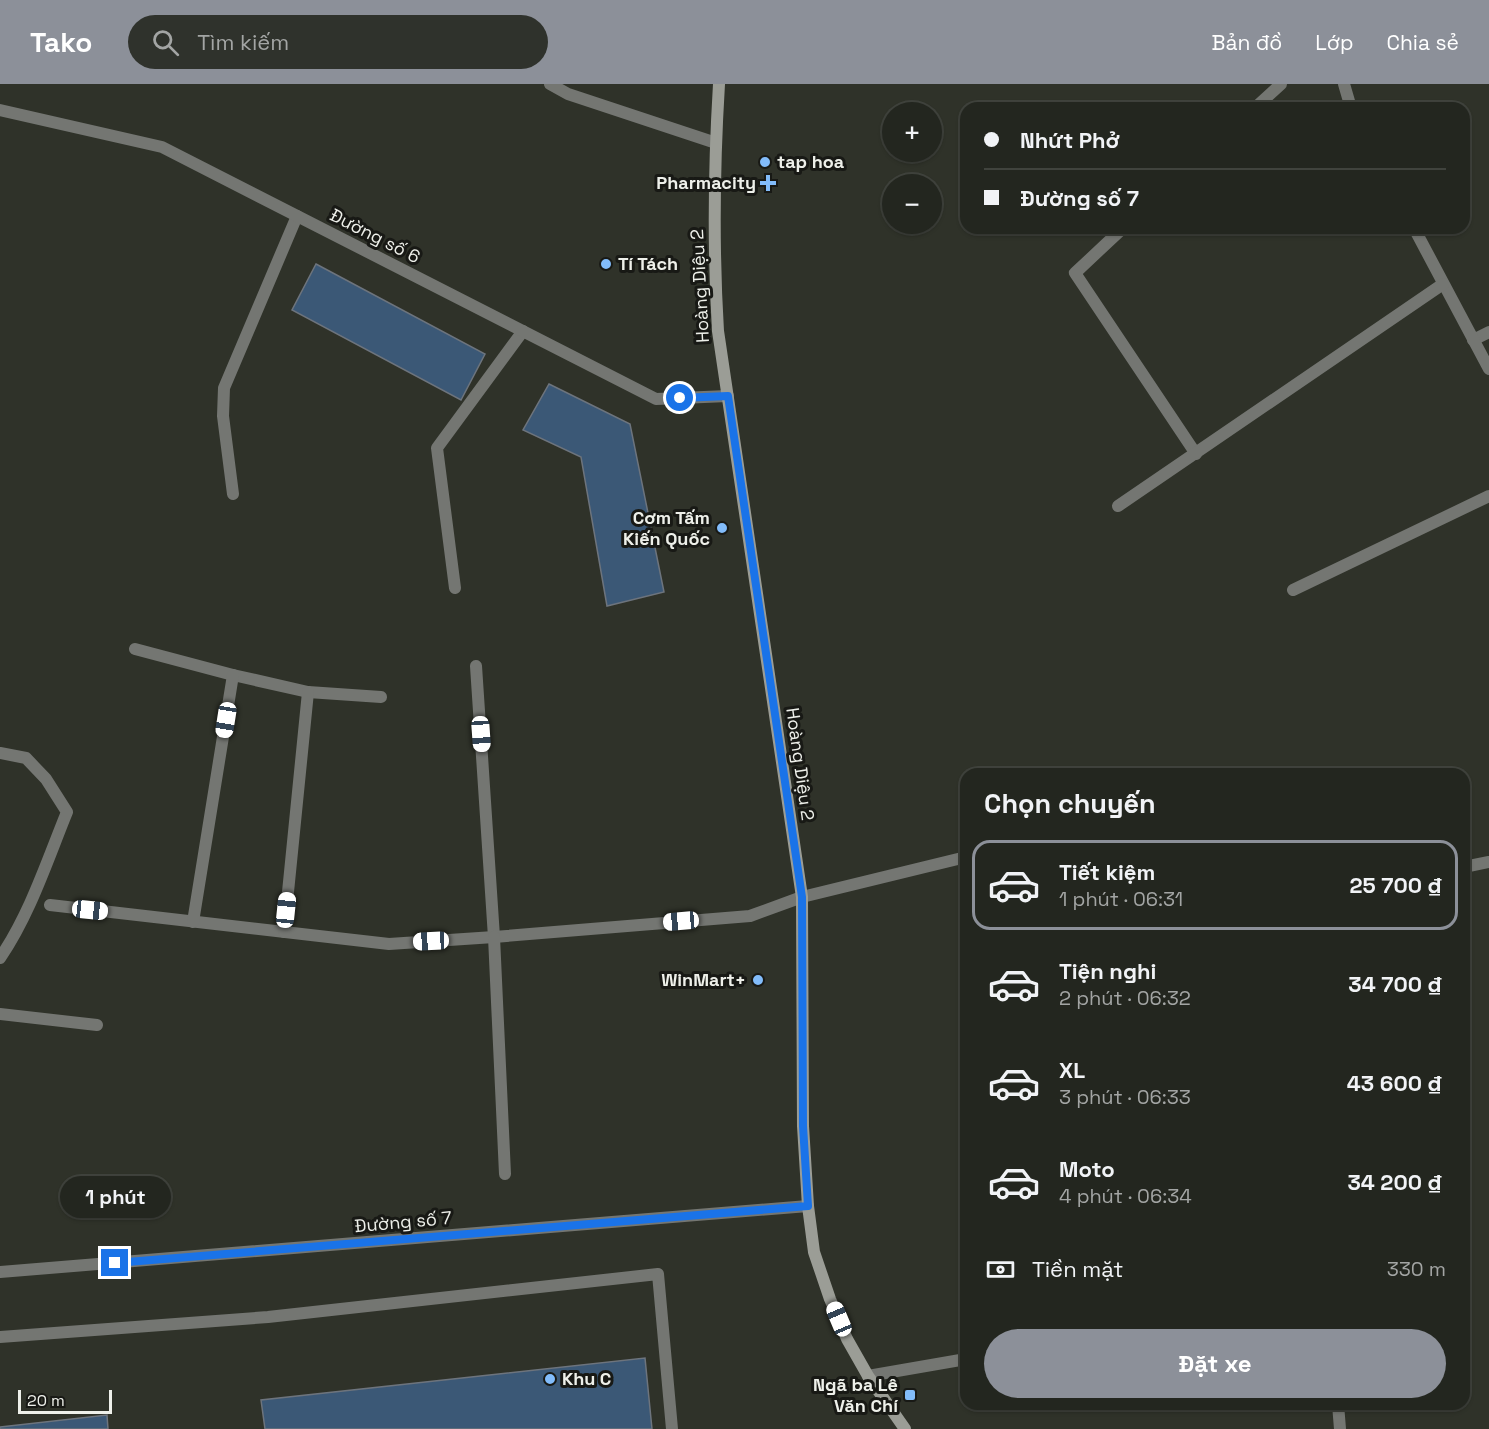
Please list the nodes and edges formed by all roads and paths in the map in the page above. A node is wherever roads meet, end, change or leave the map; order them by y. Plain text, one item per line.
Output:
1 (550, 84) edge
2 (718, 84) edge
3 (1281, 84) edge
4 (1344, 84) edge
5 (1262, 102) edge
6 (1349, 102) edge
7 (0, 110) edge
8 (716, 143) junction
9 (297, 216) junction
10 (1117, 234) edge
11 (1416, 234) edge
12 (1443, 284) junction
13 (523, 332) junction
14 (1489, 332) edge
15 (1473, 339) junction
16 (1489, 369) edge
17 (728, 396) junction
18 (1196, 454) junction
19 (233, 494) dead end
20 (1489, 496) edge
21 (1118, 506) dead end
22 (455, 588) dead end
23 (1293, 590) dead end
24 (135, 650) dead end
25 (476, 666) dead end
26 (233, 675) junction
27 (308, 692) junction
28 (381, 697) dead end
29 (0, 753) edge
30 (960, 858) edge
31 (1489, 862) edge
32 (1470, 866) edge
33 (802, 897) junction
34 (50, 905) dead end
35 (193, 922) junction
36 (284, 932) junction
37 (494, 937) junction
38 (6, 940) edge
39 (0, 958) edge
40 (0, 1014) edge
41 (97, 1025) dead end
42 (505, 1174) dead end
43 (808, 1206) junction
44 (0, 1272) edge
45 (0, 1337) edge
46 (960, 1360) edge
47 (868, 1376) junction
48 (1338, 1410) edge
49 (672, 1429) edge
50 (905, 1429) edge
51 (1340, 1429) edge

1 - 8 street
2 - 8 street, Hoàng Diệu 2
3 - 5 street
4 - 6 street
7 - 9 street, Đường số 6
8 - 17 street, Hoàng Diệu 2
9 - 13 street, Đường số 6
9 - 19 street
10 - 18 street
11 - 12 street
12 - 15 street
12 - 18 street
13 - 17 street, Đường số 6
13 - 22 street
14 - 15 street
15 - 16 street
17 - 33 street, Hoàng Diệu 2
18 - 21 street
20 - 23 street
24 - 26 street
25 - 37 street
26 - 27 street
26 - 35 street
27 - 28 street
27 - 36 street
29 - 38 street
30 - 33 street
31 - 32 street
33 - 37 street
33 - 43 street, Hoàng Diệu 2
34 - 35 street
35 - 36 street
36 - 37 street
37 - 42 street
38 - 39 street
40 - 41 street
43 - 44 street, Đường số 7
43 - 47 street, Hoàng Diệu 2
45 - 49 street
46 - 47 street
47 - 50 street, Hoàng Diệu 2
48 - 51 street

